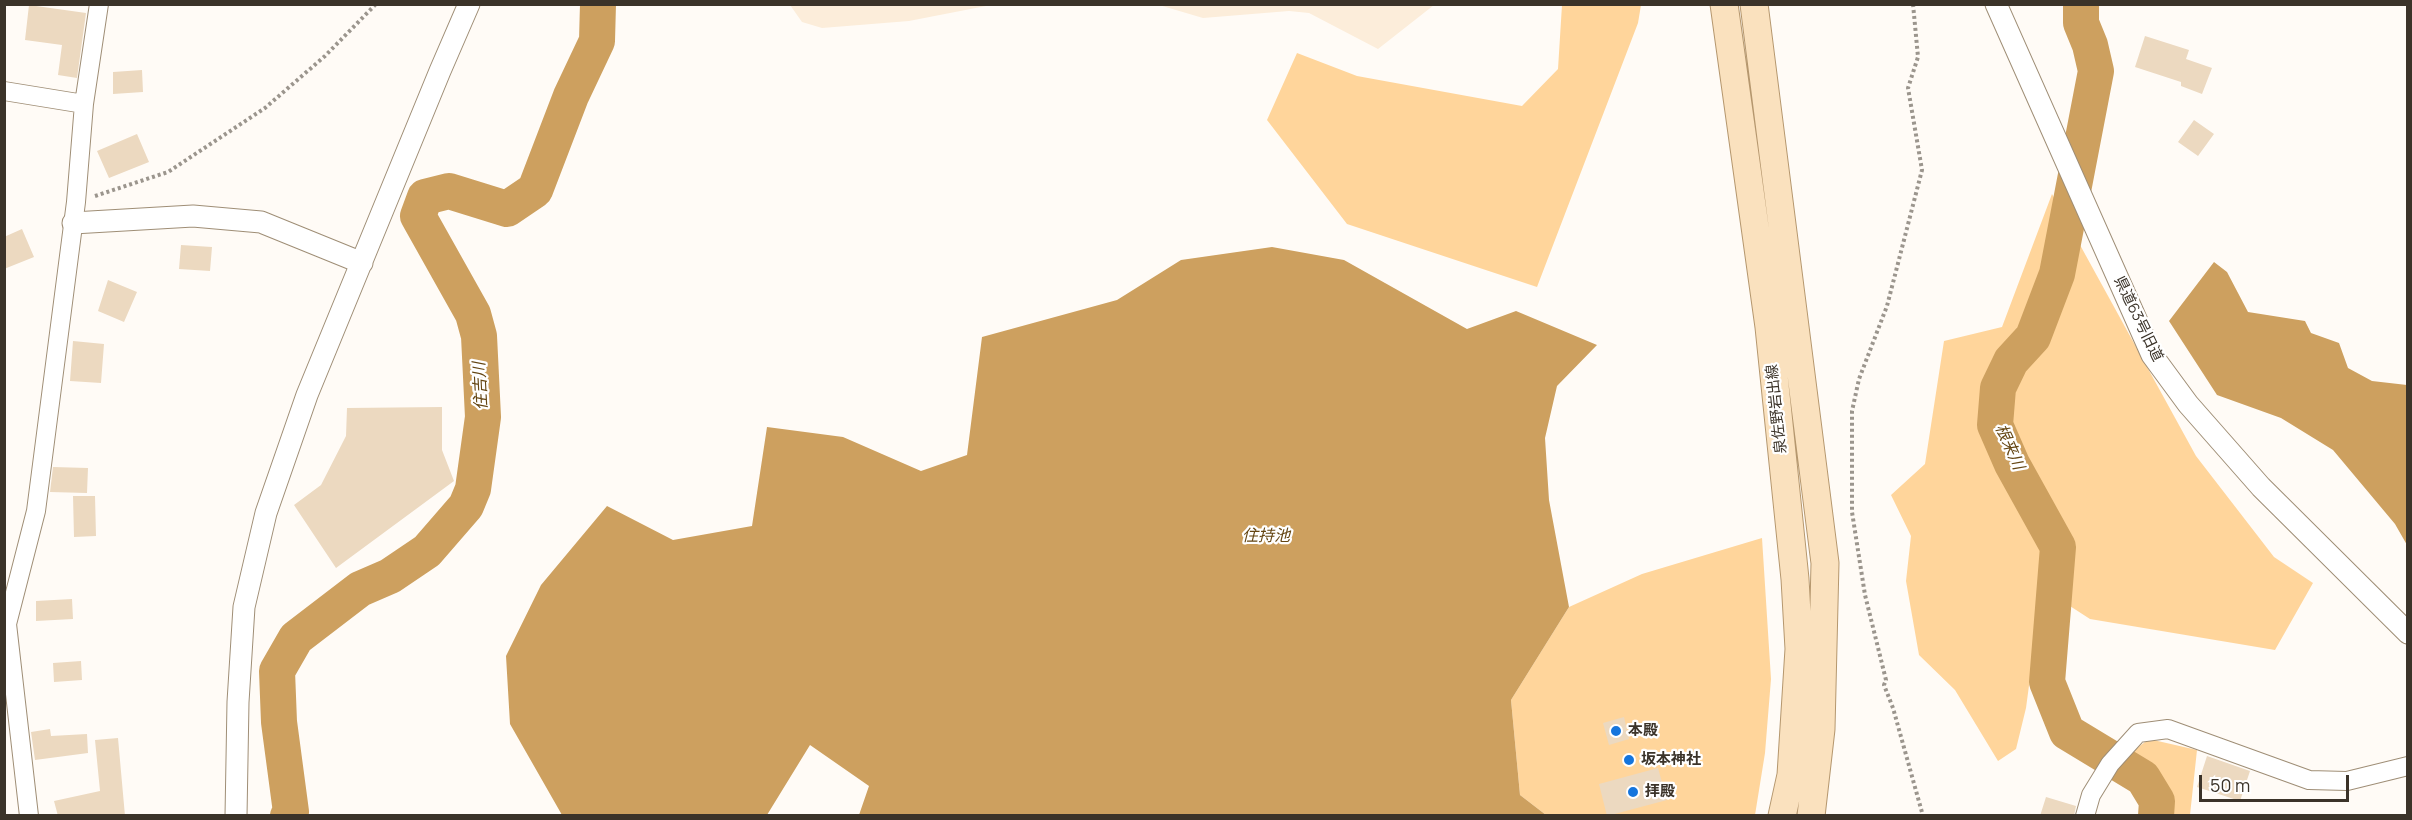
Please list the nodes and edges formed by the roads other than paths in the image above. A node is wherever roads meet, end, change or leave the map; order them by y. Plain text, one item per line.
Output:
1 (469, 4) edge
2 (1724, 4) edge
3 (1754, 4) edge
4 (1996, 4) edge
5 (95, 7) edge
6 (4, 91) edge
7 (84, 104) junction
8 (73, 223) junction
9 (362, 263) junction
10 (2408, 633) edge
11 (10, 691) edge
12 (2408, 766) edge
13 (29, 816) edge
14 (236, 816) edge
15 (1782, 816) edge
16 (1810, 816) edge
17 (2085, 816) edge

1 - 9 street
2 - 15 main road, 泉佐野岩出線
3 - 16 main road, 泉佐野岩出線
4 - 10 street, 県道63号旧道
5 - 7 street
6 - 7 street
7 - 8 street
8 - 9 street
8 - 11 street
9 - 14 street
11 - 13 street
12 - 17 street

